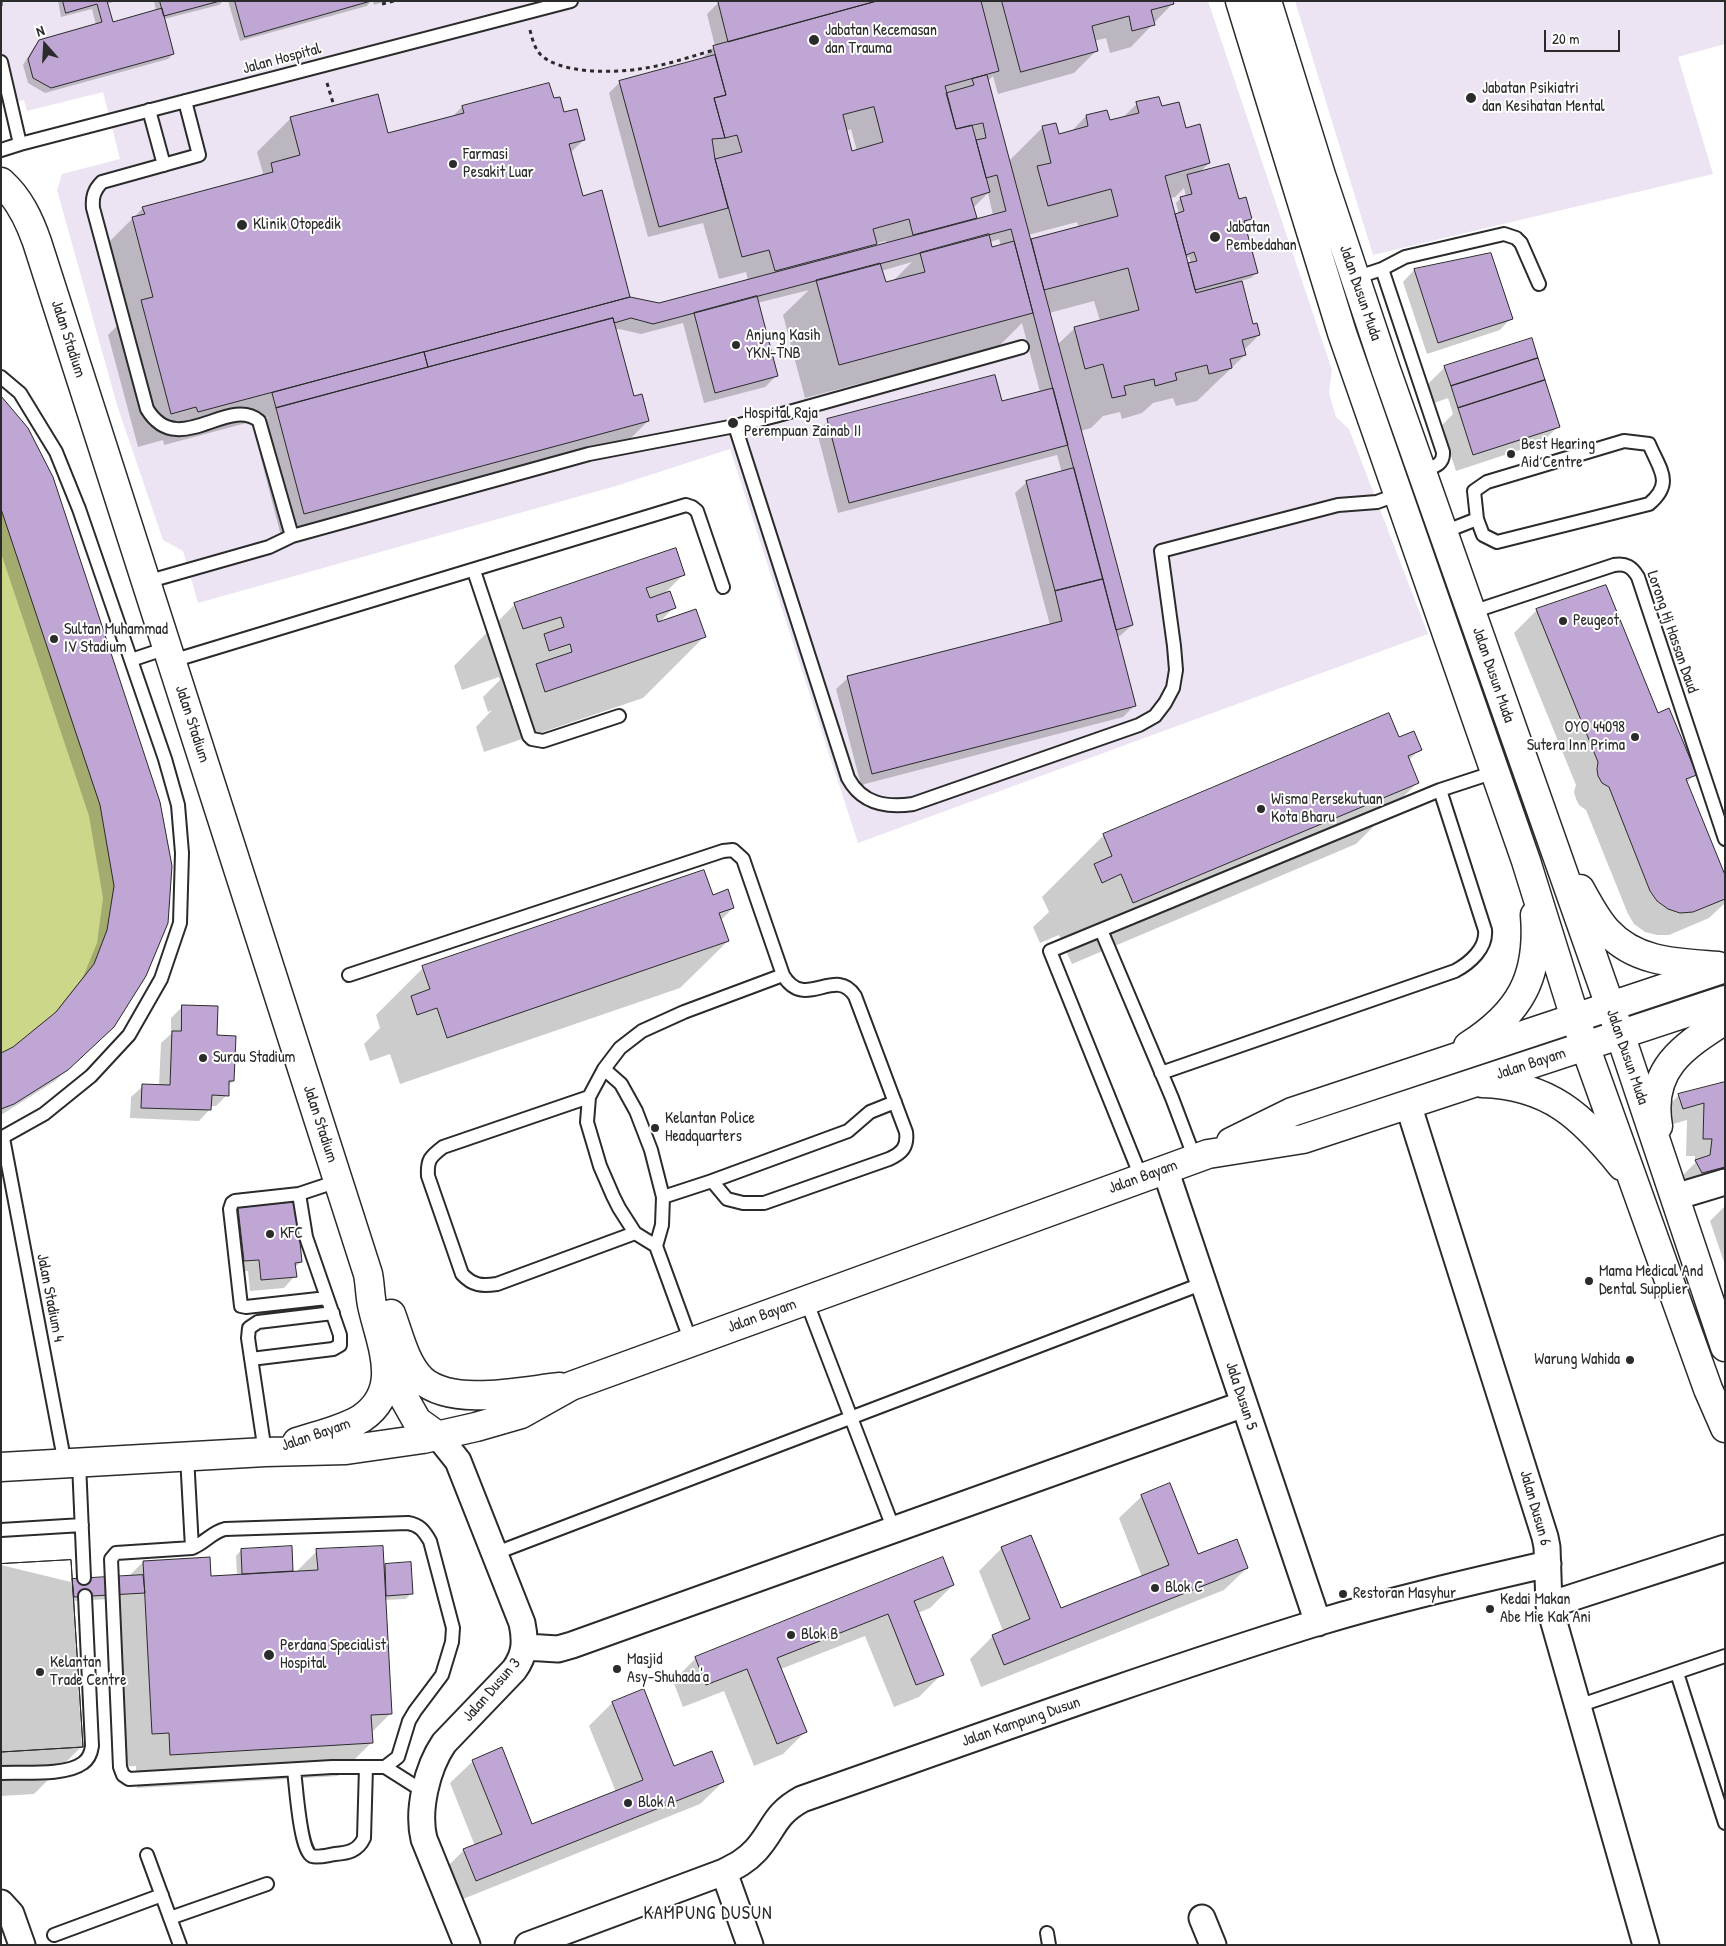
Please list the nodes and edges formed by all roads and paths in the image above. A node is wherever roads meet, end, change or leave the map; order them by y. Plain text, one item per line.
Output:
1 (394, 1) edge
2 (571, 1) edge
3 (1240, 1) edge
4 (1267, 1) edge
5 (382, 4) dead end
6 (525, 13) junction
7 (714, 50) dead end
8 (1, 62) edge
9 (185, 101) junction
10 (150, 110) junction
11 (20, 144) junction
12 (1, 150) edge
13 (164, 165) junction
14 (1, 182) edge
15 (1382, 269) junction
16 (1355, 278) junction
17 (1539, 284) dead end
18 (1022, 347) dead end
19 (1399, 365) junction
20 (1, 377) edge
21 (735, 426) junction
22 (1399, 494) junction
23 (1477, 519) junction
24 (1444, 532) junction
25 (292, 536) junction
26 (474, 571) junction
27 (146, 582) junction
28 (723, 587) dead end
29 (1472, 612) junction
30 (170, 654) junction
31 (131, 660) junction
32 (619, 716) dead end
33 (1495, 772) junction
34 (1440, 790) junction
35 (1725, 839) edge
36 (1554, 850) junction
37 (1526, 861) junction
38 (1101, 930) junction
39 (1725, 968) edge
40 (348, 975) dead end
41 (783, 975) junction
42 (1725, 1000) edge
43 (1610, 1007) junction
44 (1575, 1018) junction
45 (1725, 1020) edge
46 (1620, 1034) junction
47 (1585, 1046) junction
48 (604, 1069) junction
49 (1422, 1069) junction
50 (1161, 1073) junction
51 (1472, 1083) junction
52 (589, 1097) junction
53 (895, 1102) junction
54 (1408, 1104) junction
55 (2, 1138) edge
56 (1201, 1156) junction
57 (1153, 1173) junction
58 (338, 1181) junction
59 (712, 1181) junction
60 (1725, 1182) edge
61 (1635, 1183) junction
62 (1671, 1185) junction
63 (299, 1194) junction
64 (663, 1197) junction
65 (635, 1232) junction
66 (656, 1246) junction
67 (368, 1274) junction
68 (1204, 1283) junction
69 (328, 1298) junction
70 (806, 1300) junction
71 (333, 1314) junction
72 (691, 1342) junction
73 (1725, 1347) edge
74 (385, 1350) junction
75 (251, 1359) junction
76 (571, 1386) junction
77 (1244, 1404) junction
78 (851, 1418) junction
79 (1725, 1428) edge
80 (438, 1436) junction
81 (265, 1452) junction
82 (187, 1456) junction
83 (72, 1463) junction
84 (1, 1467) edge
85 (82, 1525) junction
86 (1, 1530) edge
87 (894, 1530) junction
88 (192, 1548) junction
89 (1725, 1548) edge
90 (496, 1553) junction
91 (1548, 1564) junction
92 (84, 1578) dead end
93 (85, 1596) dead end
94 (1549, 1605) junction
95 (1318, 1622) junction
96 (525, 1647) junction
97 (1725, 1656) edge
98 (1677, 1673) junction
99 (1578, 1706) junction
100 (366, 1767) junction
101 (385, 1767) junction
102 (294, 1770) junction
103 (1, 1774) edge
104 (426, 1793) junction
105 (1725, 1823) edge
106 (147, 1855) dead end
107 (724, 1872) junction
108 (267, 1884) dead end
109 (162, 1895) junction
110 (1, 1903) edge
111 (170, 1918) junction
112 (1202, 1918) dead end
113 (54, 1935) dead end
114 (22, 1945) edge
115 (180, 1945) edge
116 (467, 1945) edge
117 (528, 1945) edge
118 (750, 1945) edge
119 (1214, 1945) edge
120 (1646, 1945) edge

1 - 5 path
2 - 6 lane, Jalan Hospital
3 - 22 main road
4 - 16 main road, Jalan Dusun Muda
6 - 7 path
6 - 9 lane, Jalan Hospital
8 - 11 lane
9 - 10 lane, Jalan Hospital
9 - 13 lane
10 - 11 lane, Jalan Hospital
10 - 13 lane
11 - 12 lane, Jalan Hospital
13 - 25 lane
14 - 27 main road, Jalan Stadium
15 - 16 lane
15 - 17 lane
15 - 19 lane
16 - 19 main road, Jalan Dusun Muda
18 - 21 lane
19 - 24 main road, Jalan Dusun Muda
20 - 31 lane
21 - 22 lane
21 - 25 lane
22 - 33 main road
23 - 23 lane
23 - 24 lane
24 - 29 main road, Jalan Dusun Muda
25 - 27 lane
26 - 28 lane
26 - 30 lane
26 - 32 lane
27 - 30 main road, Jalan Stadium
29 - 35 lane, Lorong Hj Hassan Daud
29 - 36 main road, Jalan Dusun Muda
30 - 31 lane
30 - 58 main road, Jalan Stadium
31 - 55 lane
33 - 34 lane
33 - 37 main road
34 - 38 lane
34 - 50 lane
36 - 39 main road
36 - 43 main road, Jalan Dusun Muda
37 - 44 main road
37 - 49 main road
38 - 50 lane
38 - 57 lane
39 - 43 main road
40 - 41 lane
41 - 48 lane
41 - 53 lane
42 - 46 main road, Jalan Bayam
43 - 44 main road
43 - 46 main road, Jalan Dusun Muda
44 - 47 main road
44 - 49 main road
45 - 62 main road
46 - 47 main road, Jalan Bayam
46 - 62 main road, Jalan Dusun Muda
47 - 51 main road, Jalan Bayam
47 - 61 main road
48 - 52 lane
48 - 64 lane
49 - 56 main road
50 - 56 lane
51 - 54 main road, Jalan Bayam
51 - 61 main road
52 - 65 lane
52 - 65 lane
53 - 59 lane
53 - 59 lane
54 - 56 main road, Jalan Bayam
54 - 91 street, Jalan Dusun 6
55 - 83 lane, Jalan Stadium 4
56 - 57 main road, Jalan Bayam
57 - 68 street, Jala Dusun 5
57 - 70 main road, Jalan Bayam
58 - 63 lane
58 - 67 main road, Jalan Stadium
59 - 64 lane
60 - 62 street
61 - 79 main road
62 - 73 main road, Jalan Dusun Muda
63 - 69 lane
63 - 69 lane
64 - 66 lane
65 - 66 lane
66 - 72 lane
67 - 74 main road, Jalan Bayam
67 - 76 main road, Jalan Bayam
68 - 77 street, Jala Dusun 5
68 - 78 lane
69 - 71 lane
70 - 72 main road, Jalan Bayam
70 - 78 lane
71 - 75 lane
71 - 75 lane
72 - 76 main road, Jalan Bayam
74 - 80 main road
74 - 81 main road, Jalan Bayam
75 - 81 lane
76 - 80 main road, Jalan Bayam
77 - 87 street
77 - 95 street, Jala Dusun 5
78 - 87 lane
78 - 90 lane
80 - 81 main road, Jalan Bayam
80 - 90 street, Jalan Dusun 3
81 - 82 main road, Jalan Bayam
82 - 83 main road, Jalan Bayam
82 - 88 lane
83 - 84 main road, Jalan Bayam
83 - 85 lane, Jalan Stadium 4
85 - 86 lane
85 - 92 lane, Jalan Stadium 4
87 - 96 street
88 - 101 lane
88 - 102 lane
89 - 94 street
90 - 96 street, Jalan Dusun 3
91 - 94 street, Jalan Dusun 6
91 - 95 street, Jalan Kampung Dusun
93 - 103 lane
94 - 99 street, Jalan Dusun 6
95 - 107 street, Jalan Kampung Dusun
96 - 104 street, Jalan Dusun 3
97 - 98 lane
98 - 99 lane
98 - 105 lane
99 - 120 street, Jalan Dusun 6
100 - 101 lane
100 - 102 lane
100 - 102 lane
101 - 104 lane
104 - 116 street, Jalan Dusun 3
106 - 109 lane
107 - 117 street, Jalan Kampung Dusun
107 - 118 street
108 - 111 lane
109 - 111 lane
109 - 113 lane
110 - 114 street
111 - 115 lane
112 - 119 street

